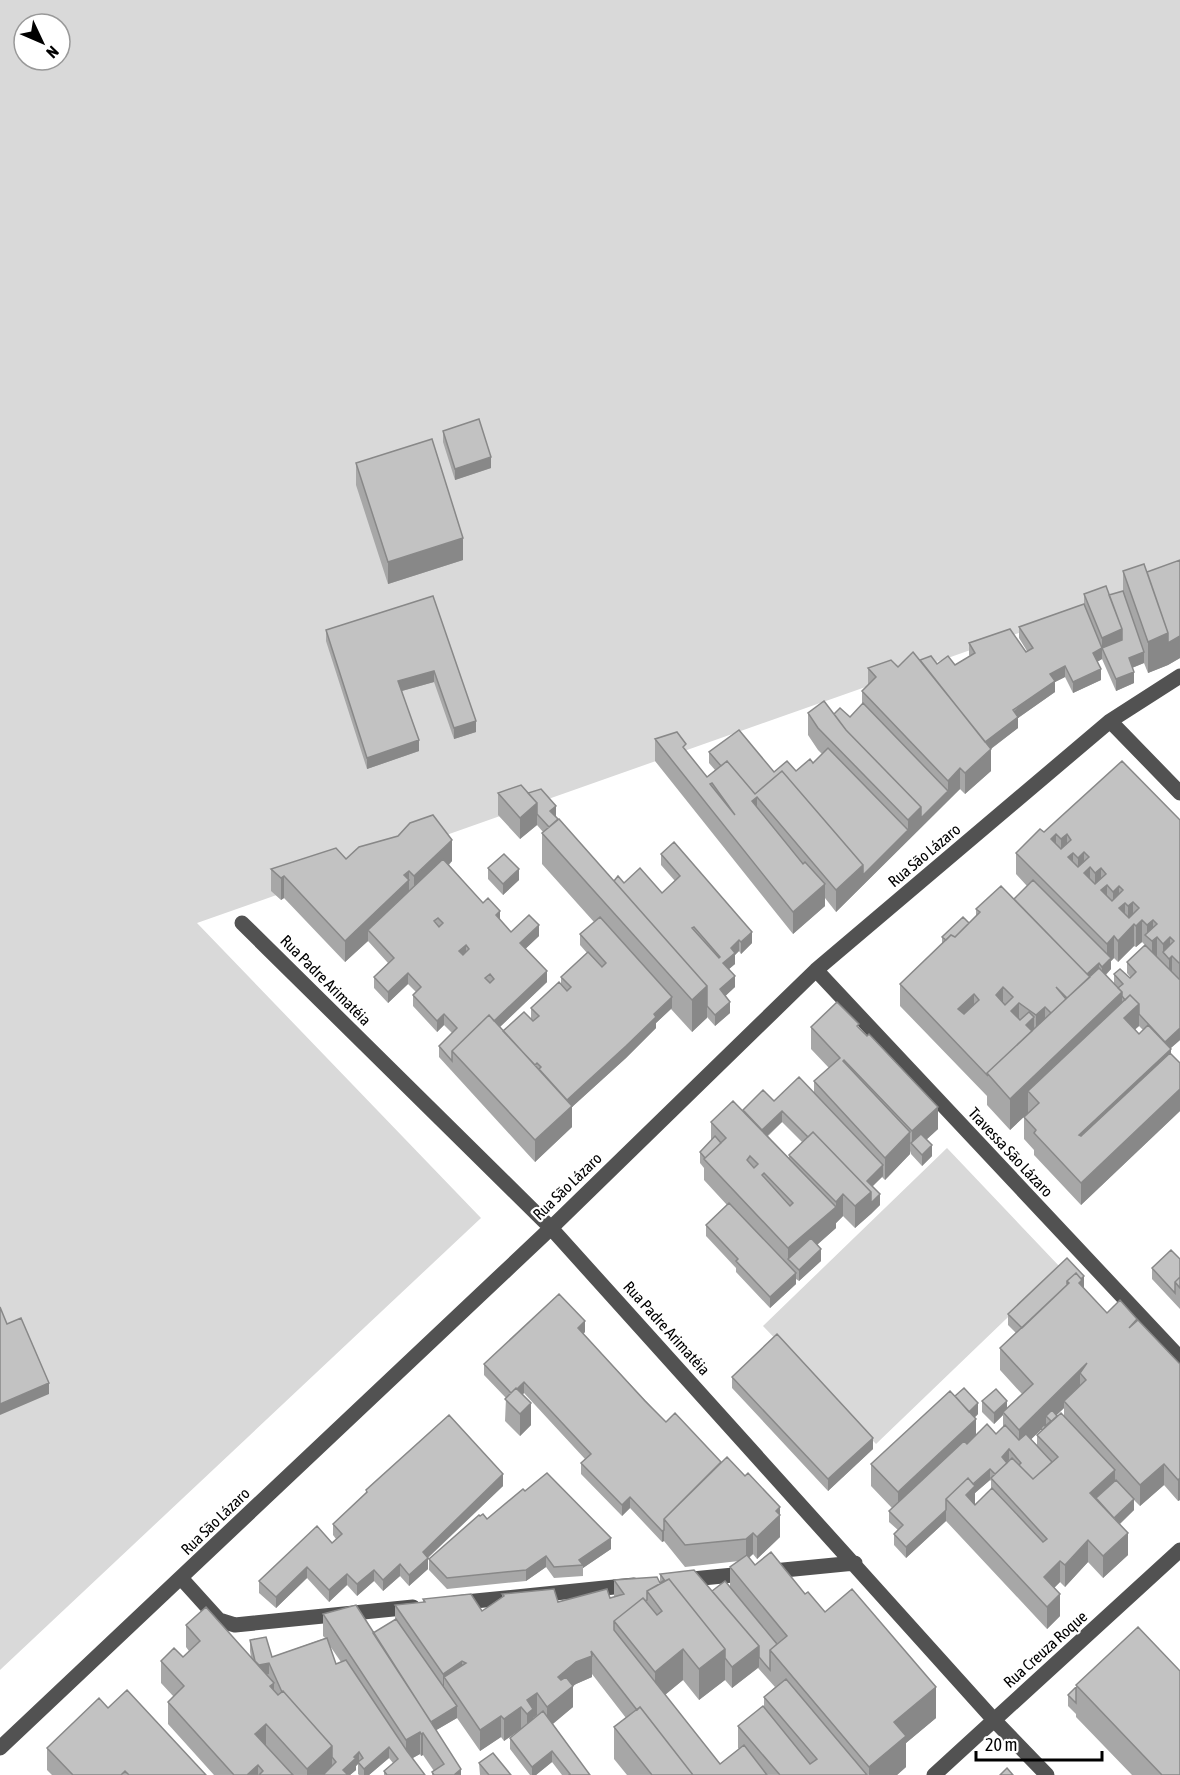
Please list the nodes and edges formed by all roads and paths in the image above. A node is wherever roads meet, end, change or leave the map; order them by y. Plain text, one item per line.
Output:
1 (1180, 676) edge
2 (1110, 721) junction
3 (1180, 792) edge
4 (242, 923) dead end
5 (816, 970) junction
6 (551, 1228) junction
7 (1180, 1358) edge
8 (1180, 1551) edge
9 (855, 1563) junction
10 (181, 1578) junction
11 (994, 1720) junction
12 (0, 1748) edge
13 (934, 1775) edge
14 (1047, 1775) edge

1 - 2 street, Rua São Lázaro
2 - 3 street
2 - 5 street, Rua São Lázaro
4 - 6 street, Rua Padre Arimatéia
5 - 6 street, Rua São Lázaro
5 - 7 street, Travessa São Lázaro
6 - 9 street, Rua Padre Arimatéia
6 - 10 street, Rua São Lázaro
8 - 11 street, Rua Creuza Roque
9 - 10 street
9 - 11 street, Rua Padre Arimatéia
10 - 12 street, Rua São Lázaro
11 - 13 street, Rua Creuza Roque
11 - 14 street, Rua Padre Arimatéia

